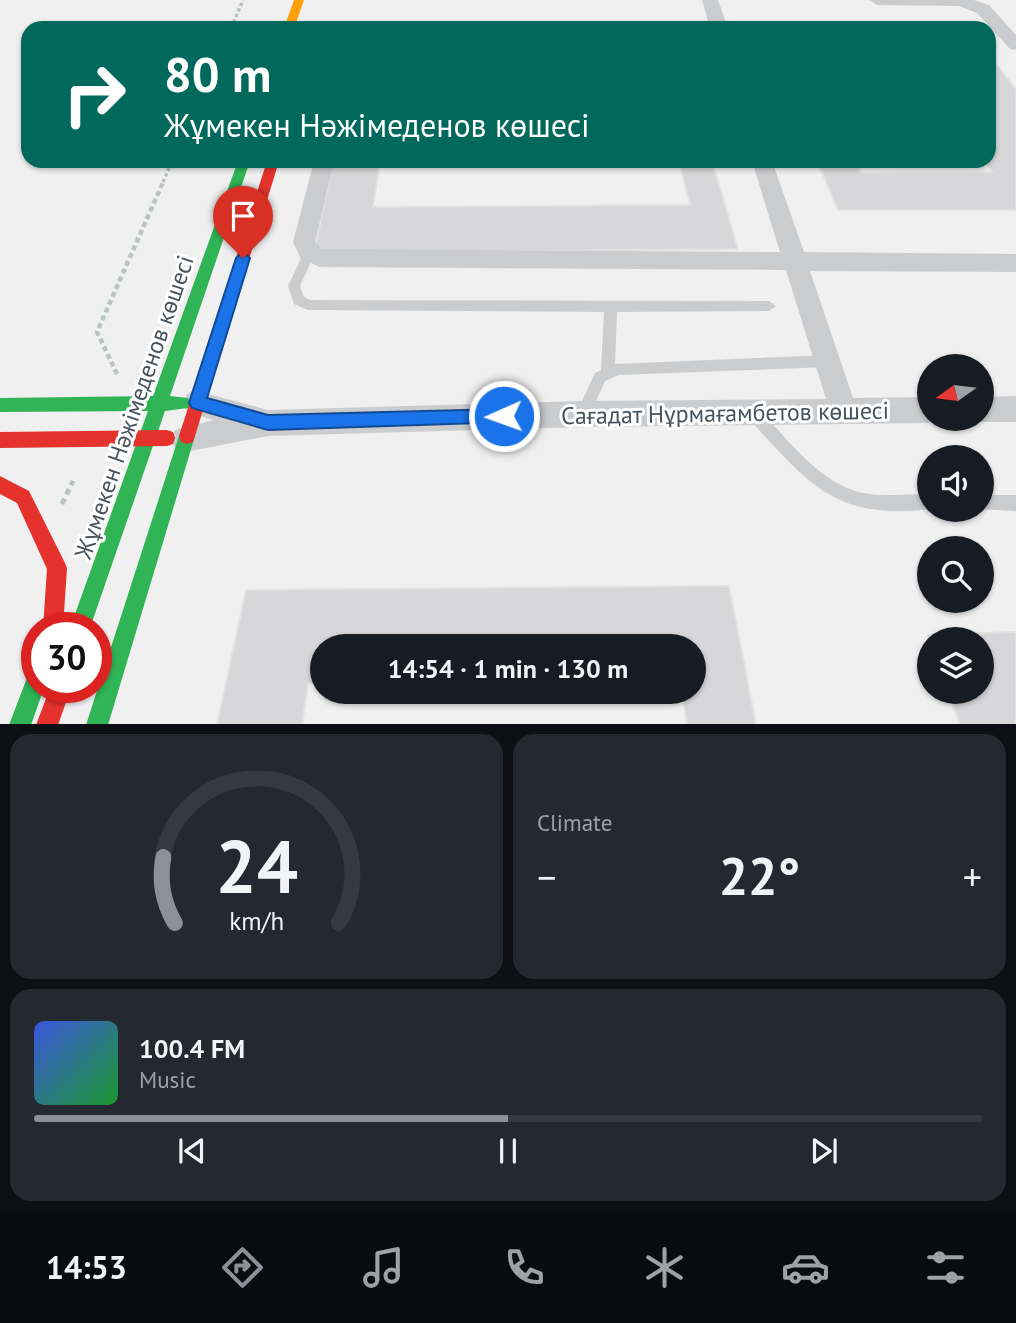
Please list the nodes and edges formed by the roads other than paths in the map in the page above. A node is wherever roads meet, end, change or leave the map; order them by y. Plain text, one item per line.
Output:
1 (299, 0) edge
2 (710, 0) edge
3 (877, 0) edge
4 (980, 5) edge
5 (292, 21) edge
6 (717, 21) edge
7 (994, 21) edge
8 (996, 23) edge
9 (1016, 45) edge
10 (242, 168) edge
11 (271, 168) edge
12 (322, 168) edge
13 (764, 168) edge
14 (309, 253) junction
15 (795, 261) junction
16 (1016, 263) edge
17 (769, 306) dead end
18 (611, 307) junction
19 (828, 361) junction
20 (608, 372) junction
21 (197, 403) junction
22 (0, 405) edge
23 (160, 405) junction
24 (994, 409) edge
25 (1016, 409) edge
26 (917, 410) edge
27 (844, 411) junction
28 (752, 412) junction
29 (583, 414) junction
30 (268, 423) junction
31 (145, 438) junction
32 (186, 439) junction
33 (0, 440) edge
34 (0, 485) edge
35 (917, 502) edge
36 (994, 503) edge
37 (1016, 503) edge
38 (53, 612) edge
39 (85, 612) edge
40 (28, 703) edge
41 (55, 703) edge
42 (20, 724) edge
43 (47, 724) edge
44 (97, 724) edge

1 - 5 main road
2 - 6 street
3 - 4 street
4 - 7 street
8 - 9 street
10 - 23 main road, Жұмекен Нәжімеденов көшесі
11 - 21 main road
12 - 14 street
13 - 15 street
14 - 15 street
14 - 18 lane
15 - 16 street
15 - 19 street
17 - 18 lane
18 - 20 lane
19 - 20 lane
19 - 27 street
20 - 29 lane
21 - 23 main road, Сағадат Нұрмағамбетов көшесі
21 - 30 street, Сағадат Нұрмағамбетов көшесі
21 - 32 main road
22 - 23 main road, Сағадат Нұрмағамбетов көшесі
23 - 31 main road, Жұмекен Нәжімеденов көшесі
24 - 25 street
26 - 27 street, Сағадат Нұрмағамбетов көшесі
27 - 28 street, Сағадат Нұрмағамбетов көшесі
28 - 29 street, Сағадат Нұрмағамбетов көшесі
28 - 35 lane
29 - 30 street, Сағадат Нұрмағамбетов көшесі
30 - 32 street, Сағадат Нұрмағамбетов көшесі
31 - 32 main road, Сағадат Нұрмағамбетов көшесі
31 - 33 main road, Сағадат Нұрмағамбетов көшесі
31 - 39 main road, Жұмекен Нәжімеденов көшесі
32 - 44 main road
34 - 38 main road
36 - 37 lane
40 - 42 main road
41 - 43 main road

